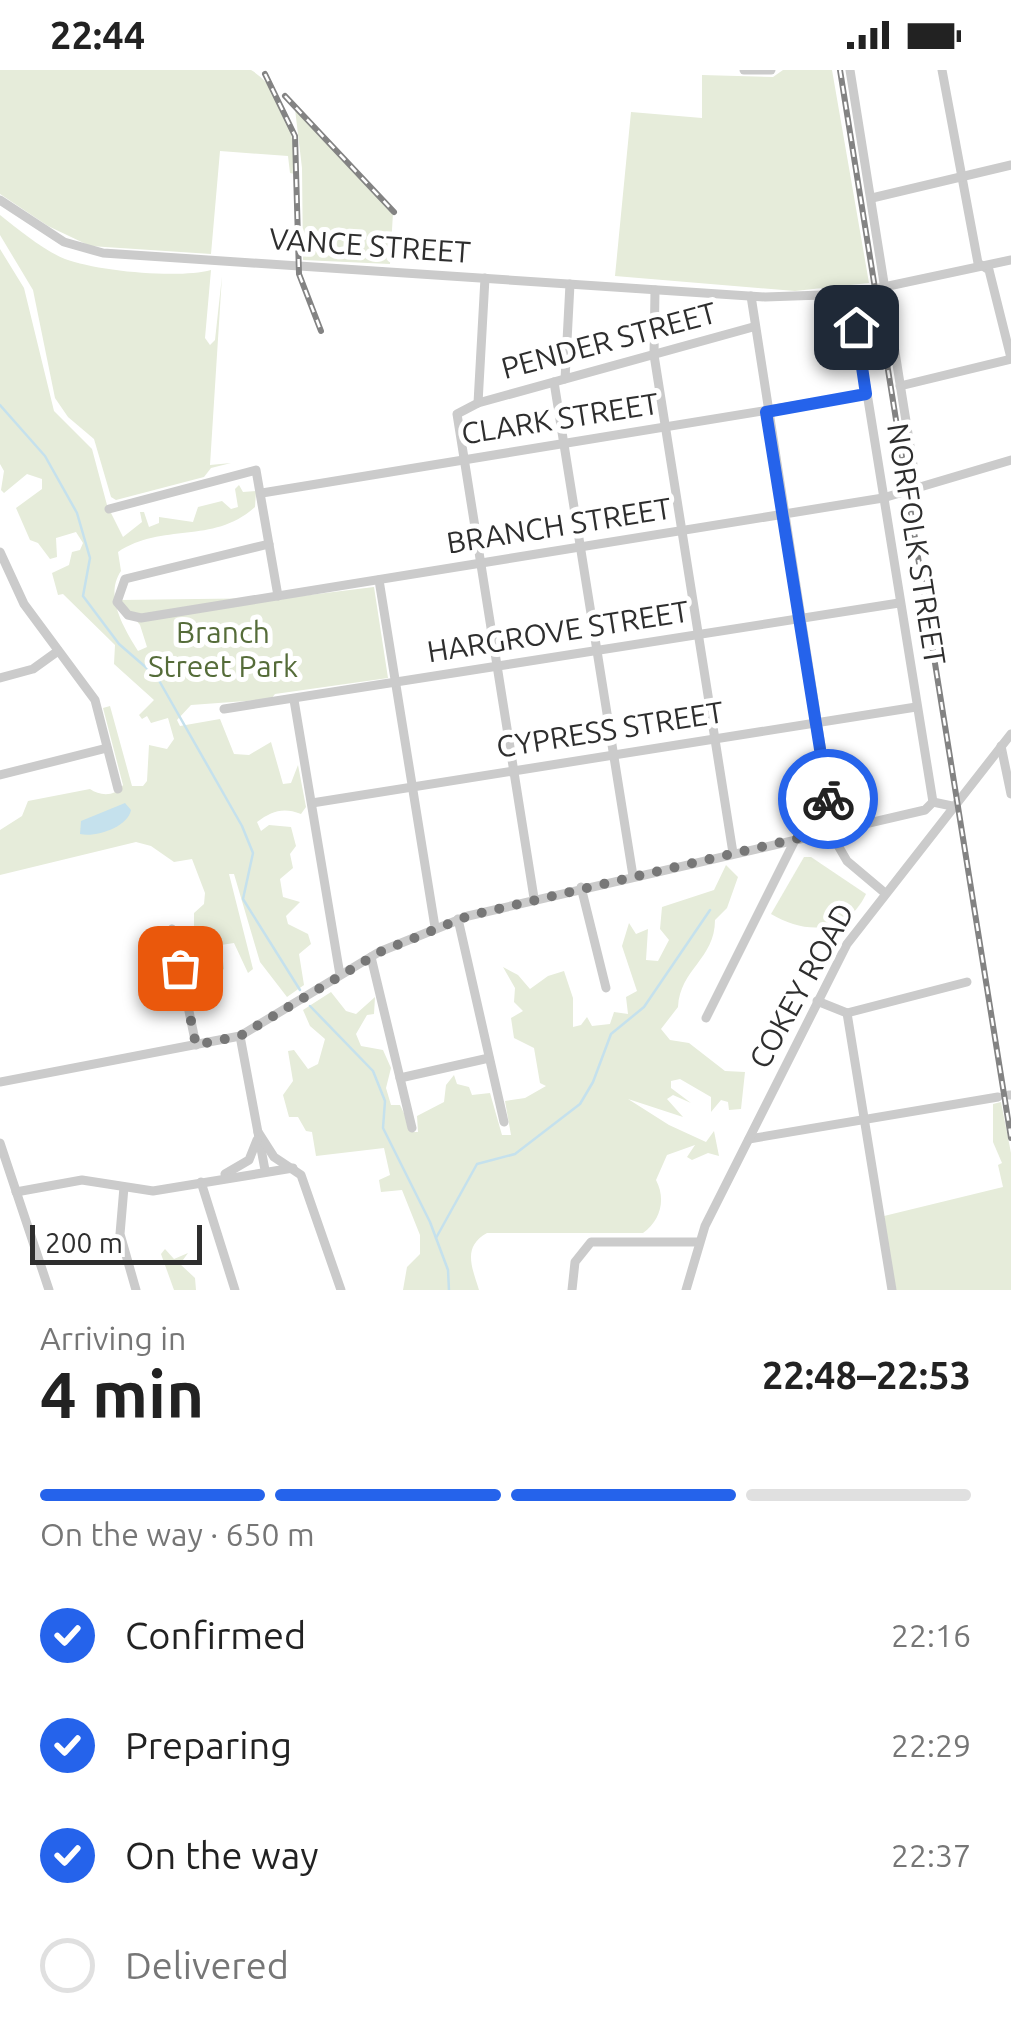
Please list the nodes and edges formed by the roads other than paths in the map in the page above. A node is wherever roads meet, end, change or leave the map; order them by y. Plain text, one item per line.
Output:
1 (744, 70) edge
2 (771, 70) edge
3 (850, 70) edge
4 (942, 70) edge
5 (1011, 165) edge
6 (962, 177) junction
7 (872, 198) junction
8 (0, 200) edge
9 (1011, 260) edge
10 (983, 266) junction
11 (486, 278) junction
12 (570, 284) junction
13 (886, 286) junction
14 (656, 290) junction
15 (851, 294) junction
16 (751, 296) junction
17 (753, 328) junction
18 (654, 355) junction
19 (1011, 358) edge
20 (560, 380) junction
21 (900, 386) junction
22 (866, 394) junction
23 (478, 403) junction
24 (766, 412) junction
25 (665, 427) junction
26 (564, 444) junction
27 (463, 460) junction
28 (1009, 460) edge
29 (1011, 473) edge
30 (917, 490) junction
31 (262, 494) junction
32 (883, 498) junction
33 (110, 508) dead end
34 (783, 515) junction
35 (682, 531) junction
36 (269, 544) junction
37 (581, 547) junction
38 (0, 552) edge
39 (480, 563) junction
40 (2, 564) edge
41 (379, 580) junction
42 (278, 596) junction
43 (899, 602) junction
44 (799, 618) junction
45 (698, 635) junction
46 (597, 650) junction
47 (58, 651) junction
48 (496, 667) junction
49 (0, 678) edge
50 (396, 682) junction
51 (294, 700) junction
52 (916, 707) junction
53 (224, 708) dead end
54 (816, 722) junction
55 (1011, 734) edge
56 (715, 738) junction
57 (1002, 746) junction
58 (107, 748) junction
59 (614, 754) junction
60 (989, 761) junction
61 (513, 770) junction
62 (0, 776) edge
63 (412, 786) junction
64 (1010, 788) edge
65 (118, 790) dead end
66 (932, 802) junction
67 (312, 803) junction
68 (952, 806) junction
69 (833, 830) junction
70 (795, 840) junction
71 (733, 853) junction
72 (633, 876) junction
73 (581, 887) junction
74 (885, 893) junction
75 (534, 898) junction
76 (458, 919) junction
77 (435, 927) junction
78 (172, 930) dead end
79 (371, 956) junction
80 (340, 975) junction
81 (967, 982) dead end
82 (606, 988) dead end
83 (818, 1000) junction
84 (847, 1012) junction
85 (706, 1018) dead end
86 (240, 1036) junction
87 (196, 1045) junction
88 (489, 1058) junction
89 (400, 1078) junction
90 (0, 1082) edge
91 (1006, 1096) edge
92 (866, 1119) junction
93 (504, 1122) dead end
94 (412, 1128) dead end
95 (258, 1132) junction
96 (749, 1139) junction
97 (0, 1142) edge
98 (293, 1168) junction
99 (265, 1170) junction
100 (214, 1179) junction
101 (201, 1182) junction
102 (124, 1187) junction
103 (16, 1192) junction
104 (699, 1242) junction
105 (49, 1290) edge
106 (136, 1290) edge
107 (235, 1290) edge
108 (341, 1290) edge
109 (572, 1290) edge
110 (686, 1290) edge
111 (892, 1290) edge

1 - 2 street
3 - 7 street
4 - 6 street
5 - 6 street
6 - 7 street
6 - 10 street
7 - 13 street
8 - 11 street, VANCE STREET
9 - 10 street, PENDER STREET
10 - 13 street, PENDER STREET
10 - 19 street
11 - 12 street, VANCE STREET
11 - 23 street
12 - 14 street, VANCE STREET
12 - 20 street
13 - 15 street, PENDER STREET
13 - 21 street
14 - 16 street, VANCE STREET
14 - 18 street
15 - 16 street, PENDER STREET
15 - 22 street, NORFOLK STREET
16 - 17 street
17 - 18 street, PENDER STREET
17 - 24 street
18 - 20 street, PENDER STREET
18 - 25 street
19 - 21 street
20 - 23 street, PENDER STREET
20 - 26 street
21 - 30 street
22 - 24 street, CLARK STREET
22 - 32 street, NORFOLK STREET
23 - 27 street
24 - 25 street, CLARK STREET
24 - 34 street
25 - 26 street, CLARK STREET
25 - 35 street
26 - 27 street, CLARK STREET
26 - 37 street
27 - 31 street, CLARK STREET
27 - 39 street
28 - 29 street
28 - 30 street, BRANCH STREET
30 - 32 street, BRANCH STREET
31 - 33 street
31 - 36 street
32 - 34 street, BRANCH STREET
32 - 43 street, NORFOLK STREET
34 - 35 street, BRANCH STREET
34 - 44 street
35 - 37 street, BRANCH STREET
35 - 45 street
36 - 42 street
36 - 42 street, BRANCH STREET
37 - 39 street, BRANCH STREET
37 - 46 street
38 - 40 street
39 - 41 street, BRANCH STREET
39 - 48 street
40 - 47 street
41 - 42 street, BRANCH STREET
41 - 50 street
43 - 44 street, HARGROVE STREET
43 - 52 street, NORFOLK STREET
44 - 45 street, HARGROVE STREET
44 - 54 street
45 - 46 street, HARGROVE STREET
45 - 56 street
46 - 48 street, HARGROVE STREET
46 - 59 street
47 - 49 street
47 - 58 street
48 - 50 street, HARGROVE STREET
48 - 61 street
50 - 51 street, HARGROVE STREET
50 - 63 street
51 - 53 street, HARGROVE STREET
51 - 67 street
52 - 54 street, CYPRESS STREET
52 - 66 street, NORFOLK STREET
54 - 56 street, CYPRESS STREET
54 - 69 street
55 - 57 street, COKEY ROAD
56 - 59 street, CYPRESS STREET
56 - 71 street
57 - 60 street, COKEY ROAD
57 - 64 street
58 - 62 street
58 - 65 street
59 - 61 street, CYPRESS STREET
59 - 72 street
60 - 64 street
60 - 68 street, COKEY ROAD
61 - 63 street, CYPRESS STREET
61 - 75 street
63 - 67 street, CYPRESS STREET
63 - 77 street
66 - 68 street
66 - 69 street
67 - 80 street
68 - 74 street, COKEY ROAD
69 - 70 street
69 - 74 street
70 - 71 street
70 - 85 street
71 - 72 street
72 - 73 street
73 - 75 street
73 - 82 street
74 - 83 street, COKEY ROAD
75 - 76 street
76 - 77 street
76 - 88 street
77 - 79 street
78 - 87 street
79 - 80 street
79 - 89 street
80 - 86 street
81 - 84 street
83 - 84 street
83 - 96 street, COKEY ROAD
84 - 92 street
86 - 87 street
86 - 95 street
87 - 90 street
88 - 89 street
88 - 93 street
89 - 94 street
91 - 92 street
92 - 96 street
92 - 111 street
95 - 98 street
95 - 99 street
95 - 100 street
96 - 104 street, COKEY ROAD
97 - 103 street
98 - 99 street
98 - 108 street
99 - 100 street
100 - 101 street
101 - 102 street
101 - 107 street
102 - 103 street
102 - 106 street
103 - 105 street
104 - 109 street
104 - 110 street, COKEY ROAD

